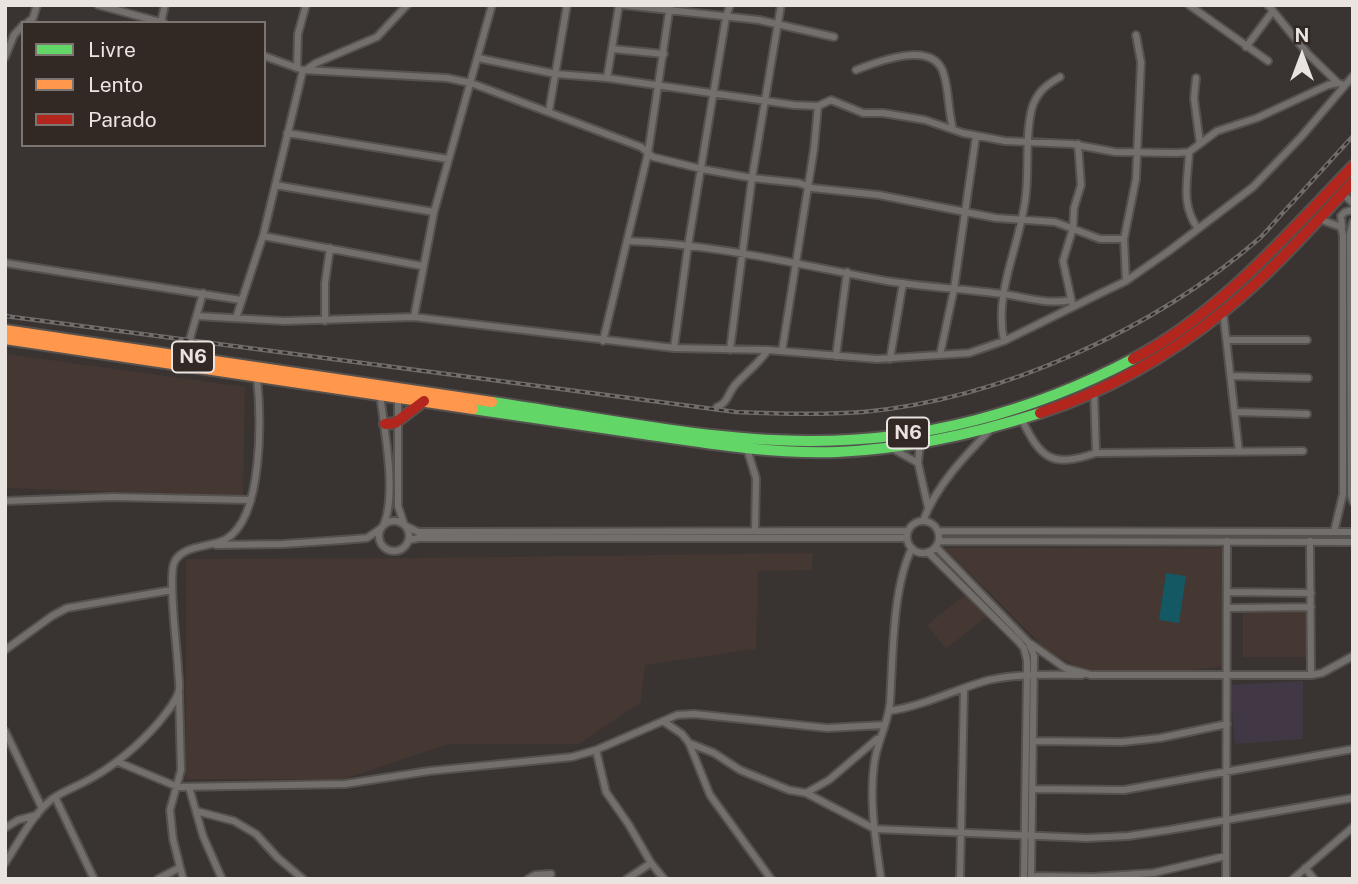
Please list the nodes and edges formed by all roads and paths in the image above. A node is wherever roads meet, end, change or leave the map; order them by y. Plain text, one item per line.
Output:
1 (37, 5) edge
2 (98, 5) edge
3 (306, 5) edge
4 (407, 5) edge
5 (492, 5) edge
6 (568, 5) edge
7 (621, 5) edge
8 (730, 5) edge
9 (781, 5) edge
10 (1189, 5) edge
11 (1278, 5) edge
12 (670, 8) edge
13 (1273, 11) edge
14 (726, 17) junction
15 (29, 21) edge
16 (159, 21) edge
17 (777, 24) junction
18 (21, 27) edge
19 (1136, 35) dead end
20 (834, 37) dead end
21 (1246, 47) junction
22 (613, 49) junction
23 (664, 54) junction
24 (5, 57) edge
25 (266, 57) edge
26 (478, 58) junction
27 (1268, 61) dead end
28 (302, 69) junction
29 (856, 70) dead end
30 (556, 74) junction
31 (1353, 76) edge
32 (1060, 77) dead end
33 (1195, 78) dead end
34 (607, 79) junction
35 (471, 83) junction
36 (1341, 84) junction
37 (659, 87) junction
38 (715, 94) junction
39 (766, 100) junction
40 (818, 106) junction
41 (549, 111) junction
42 (953, 130) junction
43 (286, 133) junction
44 (976, 136) junction
45 (1029, 143) junction
46 (1078, 144) junction
47 (1200, 144) junction
48 (1136, 152) junction
49 (1189, 152) junction
50 (648, 153) junction
51 (448, 159) junction
52 (1353, 166) edge
53 (702, 169) junction
54 (752, 178) junction
55 (1353, 182) edge
56 (275, 185) junction
57 (807, 185) junction
58 (1342, 193) junction
59 (1353, 203) edge
60 (1353, 210) edge
61 (434, 212) junction
62 (965, 212) junction
63 (1318, 218) junction
64 (1023, 219) junction
65 (1352, 224) edge
66 (1341, 227) junction
67 (1073, 228) junction
68 (1198, 229) junction
69 (263, 236) junction
70 (1124, 239) junction
71 (628, 241) junction
72 (688, 246) junction
73 (330, 248) junction
74 (742, 255) junction
75 (5, 263) edge
76 (797, 263) junction
77 (422, 266) junction
78 (847, 272) junction
79 (1126, 281) junction
80 (903, 283) junction
81 (954, 289) junction
82 (204, 293) junction
83 (1004, 295) junction
84 (241, 300) junction
85 (1072, 304) junction
86 (1223, 312) junction
87 (197, 316) junction
88 (414, 317) junction
89 (236, 318) junction
90 (325, 321) junction
91 (6, 337) edge
92 (1228, 340) junction
93 (1307, 340) dead end
94 (603, 341) junction
95 (1004, 341) junction
96 (674, 348) junction
97 (730, 350) junction
98 (768, 350) junction
99 (782, 351) junction
100 (940, 355) junction
101 (184, 356) junction
102 (836, 356) junction
103 (890, 359) junction
104 (1231, 376) junction
105 (257, 378) junction
106 (1308, 378) dead end
107 (381, 390) junction
108 (1094, 390) junction
109 (397, 392) junction
110 (424, 401) junction
111 (717, 407) dead end
112 (1235, 412) junction
113 (1307, 414) dead end
114 (1021, 418) junction
115 (399, 421) junction
116 (385, 424) junction
117 (991, 428) junction
118 (967, 435) junction
119 (920, 444) junction
120 (892, 448) junction
121 (747, 449) junction
122 (1347, 449) junction
123 (1239, 452) junction
124 (1303, 452) dead end
125 (968, 453) junction
126 (1096, 453) junction
127 (918, 463) junction
128 (251, 500) junction
129 (5, 501) edge
130 (1353, 502) edge
131 (928, 507) junction
132 (923, 521) junction
133 (405, 525) junction
134 (382, 526) junction
135 (755, 531) junction
136 (938, 531) junction
137 (1334, 532) junction
138 (1353, 533) edge
139 (908, 535) junction
140 (367, 538) junction
141 (1227, 541) junction
142 (1310, 541) junction
143 (1353, 541) edge
144 (407, 543) junction
145 (380, 544) junction
146 (937, 544) junction
147 (207, 545) junction
148 (912, 548) junction
149 (928, 552) junction
150 (172, 590) junction
151 (1227, 592) junction
152 (1311, 593) junction
153 (1311, 607) junction
154 (1227, 608) junction
155 (1029, 643) junction
156 (5, 650) edge
157 (1353, 656) edge
158 (1031, 675) junction
159 (1091, 675) junction
160 (1227, 675) junction
161 (1311, 675) junction
162 (964, 689) junction
163 (179, 691) junction
164 (889, 711) junction
165 (663, 721) junction
166 (1030, 722) junction
167 (1227, 724) junction
168 (884, 725) junction
169 (5, 732) edge
170 (879, 738) junction
171 (1034, 741) junction
172 (689, 743) junction
173 (1353, 749) edge
174 (596, 750) junction
175 (1026, 754) junction
176 (1034, 754) junction
177 (118, 762) junction
178 (1026, 771) junction
179 (1034, 771) junction
180 (1227, 773) junction
181 (178, 787) junction
182 (189, 787) junction
183 (1034, 789) junction
184 (806, 793) junction
185 (55, 797) junction
186 (1353, 798) edge
187 (1034, 802) junction
188 (1025, 803) junction
189 (42, 808) junction
190 (197, 811) junction
191 (37, 816) junction
192 (1025, 818) junction
193 (1033, 818) junction
194 (1226, 819) junction
195 (1353, 827) edge
196 (5, 828) edge
197 (875, 829) junction
198 (960, 834) junction
199 (1025, 837) junction
200 (1033, 837) junction
201 (1024, 849) junction
202 (1032, 849) junction
203 (1226, 856) junction
204 (5, 863) edge
205 (651, 863) junction
206 (1305, 867) junction
207 (179, 868) junction
208 (551, 874) dead end
209 (1031, 877) edge
210 (94, 879) edge
211 (158, 879) edge
212 (183, 879) edge
213 (222, 879) edge
214 (303, 879) edge
215 (528, 879) edge
216 (627, 879) edge
217 (664, 879) edge
218 (771, 879) edge
219 (881, 879) edge
220 (960, 879) edge
221 (1024, 879) edge
222 (1226, 879) edge
223 (1293, 879) edge
224 (1314, 879) edge

1 - 15 street
2 - 16 street
3 - 28 street
4 - 28 street
5 - 26 street
6 - 30 street
7 - 12 street
7 - 22 street
8 - 14 street
9 - 17 street
10 - 21 street
11 - 13 street
12 - 14 street
12 - 23 street
13 - 21 street
13 - 36 street
14 - 17 street
14 - 38 street
17 - 20 street
17 - 39 street
18 - 24 street
19 - 48 street
21 - 27 street
22 - 23 street
22 - 34 street
23 - 37 street
25 - 28 street
26 - 30 street
26 - 35 street
28 - 35 street
28 - 43 street
29 - 42 street
30 - 34 street
30 - 41 street
31 - 36 street
32 - 45 street
33 - 47 street
34 - 37 street
35 - 41 street
35 - 51 street
36 - 47 street
36 - 68 street
37 - 38 street
37 - 50 street
38 - 39 street
38 - 53 street
39 - 40 street
39 - 54 street
40 - 42 street
40 - 57 street
41 - 50 street
42 - 44 street
43 - 51 street
43 - 56 street
44 - 45 street
44 - 62 street
45 - 46 street
45 - 64 street
46 - 48 street
46 - 67 street
47 - 49 street
48 - 49 street
48 - 70 street
49 - 68 street
50 - 53 street
50 - 71 street
51 - 61 street
52 - 109 highway, N6
53 - 54 street
53 - 72 street
54 - 57 street
54 - 74 street
55 - 58 highway, N6
56 - 61 street
56 - 69 street
57 - 62 street
57 - 76 street
58 - 59 street
58 - 63 highway, N6
60 - 66 street
61 - 77 street
62 - 64 street
62 - 81 street
63 - 66 street
63 - 86 highway, N6
64 - 67 street
64 - 83 street
65 - 66 street
65 - 122 street
66 - 122 street
67 - 70 street
67 - 85 street
68 - 79 street
69 - 73 street
69 - 84 street
70 - 79 street
71 - 72 street
71 - 94 street
72 - 74 street
72 - 96 street
73 - 77 street
73 - 90 street
74 - 76 street
74 - 97 street
75 - 82 street
76 - 78 street
76 - 99 street
77 - 88 street
78 - 80 street
78 - 102 street
79 - 85 street
80 - 81 street
80 - 103 street
81 - 83 street
81 - 100 street
82 - 84 street
82 - 87 street
83 - 85 street
83 - 95 street
84 - 89 street
85 - 95 street
86 - 92 street
86 - 108 highway, N6
87 - 89 street
87 - 101 street
88 - 90 street
88 - 94 street
89 - 90 street
91 - 101 highway, N6
91 - 105 highway, N6
92 - 93 street
92 - 104 street
94 - 96 street
95 - 100 street
96 - 97 street
97 - 98 street
98 - 99 street
98 - 111 street
99 - 102 street
100 - 103 street
101 - 107 highway, N6
102 - 103 street
104 - 106 street
104 - 112 street
105 - 107 highway, N6
105 - 128 street
107 - 109 highway, N6
107 - 116 street
108 - 114 highway, N6
108 - 126 street
109 - 110 highway, N6
109 - 115 street
110 - 115 highway
110 - 121 highway, N6
112 - 113 street
112 - 123 street
114 - 117 highway, N6
114 - 126 street
115 - 116 highway
115 - 133 street
116 - 134 street
117 - 118 highway, N6
117 - 125 street
118 - 119 highway, N6
118 - 125 street
119 - 120 highway, N6
119 - 127 street
120 - 121 highway, N6
120 - 127 street
121 - 135 street
122 - 130 street
122 - 137 street
123 - 124 street
123 - 126 street
125 - 131 street
127 - 131 street
128 - 129 street
128 - 147 street
131 - 132 street
132 - 136 street
132 - 139 street
133 - 134 street
133 - 135 street
133 - 144 street
134 - 140 street
134 - 145 street
135 - 139 street
136 - 137 street
136 - 146 street
137 - 138 street
139 - 144 street
139 - 148 street
140 - 145 street
140 - 147 street
141 - 142 street
141 - 146 street
141 - 151 street
142 - 143 street
142 - 152 street
144 - 145 street
146 - 149 street
146 - 155 street
147 - 150 street
148 - 149 street
148 - 164 street
149 - 158 street
150 - 156 street
150 - 163 street
151 - 152 street
151 - 154 street
152 - 153 street
153 - 154 street
153 - 161 street
154 - 160 street
155 - 158 street
155 - 159 street
157 - 161 street
158 - 159 street
158 - 162 street
158 - 166 street
159 - 160 street
160 - 161 street
160 - 167 street
162 - 164 street
162 - 198 street
163 - 177 street
163 - 181 street
164 - 168 street
165 - 168 street
165 - 172 street
165 - 174 street
166 - 171 street
166 - 175 street
167 - 171 street
167 - 180 street
168 - 170 street
169 - 189 street
170 - 184 street
170 - 197 street
171 - 176 street
172 - 184 street
172 - 218 street
173 - 180 street
174 - 182 street
174 - 205 street
175 - 176 street
175 - 178 street
176 - 179 street
177 - 181 street
177 - 185 street
178 - 179 street
178 - 188 street
179 - 183 street
180 - 183 street
180 - 194 street
181 - 182 street
181 - 207 street
182 - 190 street
183 - 187 street
184 - 197 street
185 - 189 street
185 - 210 street
186 - 194 street
187 - 188 street
187 - 193 street
188 - 192 street
189 - 191 street
190 - 213 street
190 - 214 street
191 - 196 street
191 - 204 street
192 - 193 street
192 - 199 street
193 - 200 street
194 - 200 street
194 - 203 street
195 - 206 street
197 - 198 street
197 - 219 street
198 - 199 street
198 - 220 street
199 - 200 street
199 - 201 street
200 - 202 street
201 - 202 street
201 - 221 street
202 - 209 street
203 - 209 street
203 - 222 street
205 - 216 street
205 - 217 street
206 - 223 street
206 - 224 street
207 - 211 street
207 - 212 street
208 - 215 street

